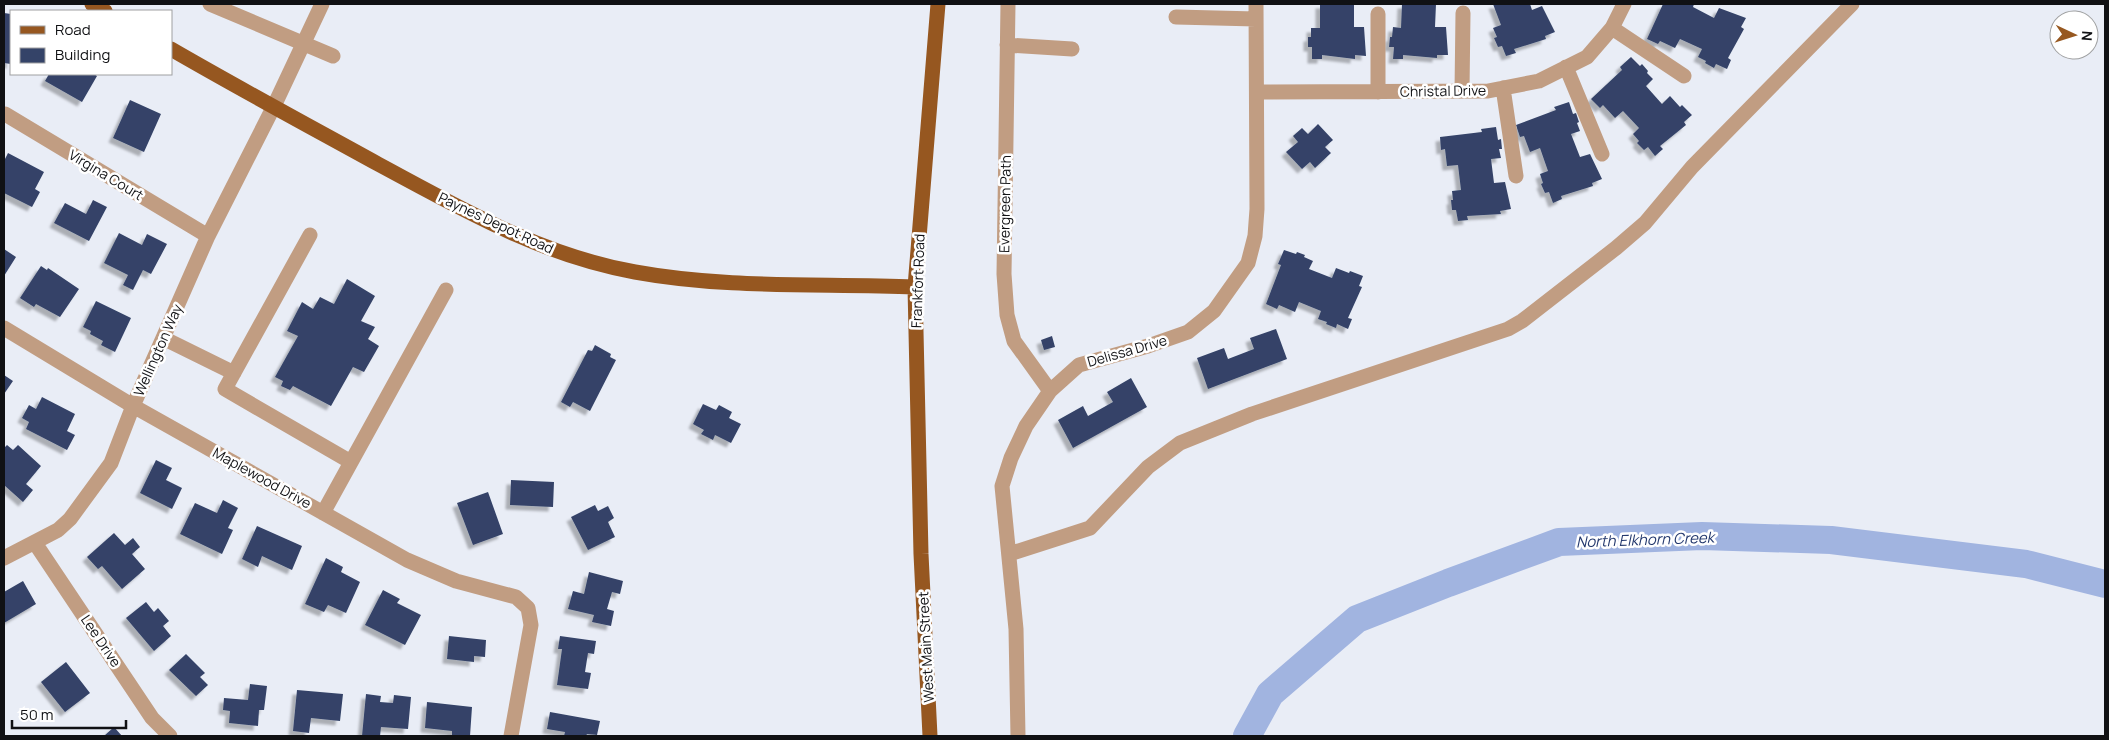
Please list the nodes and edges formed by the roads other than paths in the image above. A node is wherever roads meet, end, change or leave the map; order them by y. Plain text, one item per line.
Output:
1 (92, 4) edge
2 (210, 4) edge
3 (322, 4) edge
4 (938, 4) edge
5 (1008, 4) edge
6 (1256, 4) edge
7 (1624, 4) edge
8 (1852, 4) edge
9 (103, 10) edge
10 (1463, 13) dead end
11 (1378, 14) dead end
12 (1176, 17) dead end
13 (1256, 19) junction
14 (1612, 28) junction
15 (303, 44) junction
16 (1007, 45) junction
17 (1072, 49) dead end
18 (172, 50) edge
19 (333, 56) dead end
20 (1566, 67) junction
21 (1684, 76) dead end
22 (1503, 88) junction
23 (1462, 91) junction
24 (1257, 92) junction
25 (1378, 92) junction
26 (274, 106) junction
27 (5, 114) edge
28 (1602, 154) dead end
29 (1516, 176) dead end
30 (310, 235) dead end
31 (208, 236) junction
32 (915, 287) junction
33 (446, 290) dead end
34 (4, 328) edge
35 (163, 338) junction
36 (234, 373) junction
37 (1050, 391) junction
38 (133, 406) junction
39 (351, 462) junction
40 (323, 513) junction
41 (36, 543) junction
42 (1009, 554) junction
43 (4, 558) edge
44 (922, 558) joint
45 (170, 736) edge
46 (511, 736) edge
47 (930, 736) edge
48 (1018, 736) edge

1 - 9 main road
2 - 15 street
3 - 15 street, Wellington Way
4 - 32 main road, Frankfort Road
5 - 16 street, Evergreen Path
6 - 13 street, Delissa Drive
7 - 14 street, Christal Drive
8 - 42 street
10 - 23 street
11 - 25 street
12 - 13 street
13 - 24 street, Delissa Drive
14 - 20 street, Christal Drive
14 - 21 street
15 - 19 street
15 - 26 street, Wellington Way
16 - 17 street
16 - 37 street, Evergreen Path
18 - 26 main road, Paynes Depot Road
20 - 22 street, Christal Drive
20 - 28 street
22 - 23 street, Christal Drive
22 - 29 street
23 - 25 street, Christal Drive
24 - 25 street, Christal Drive
24 - 37 street, Delissa Drive
26 - 31 street, Wellington Way
26 - 32 main road, Paynes Depot Road
27 - 31 street, Virgina Court
30 - 36 street
31 - 35 street, Wellington Way
32 - 44 main road, Frankfort Road
33 - 39 street
34 - 38 street, Maplewood Drive
35 - 36 street
35 - 38 street, Wellington Way
36 - 39 street
37 - 42 street, Delissa Drive
38 - 40 street, Maplewood Drive
38 - 41 street, Wellington Way
39 - 40 street
40 - 46 street, Maplewood Drive
41 - 43 street, Wellington Way
41 - 45 street, Lee Drive
42 - 48 street, Delissa Drive
44 - 47 main road, West Main Street

